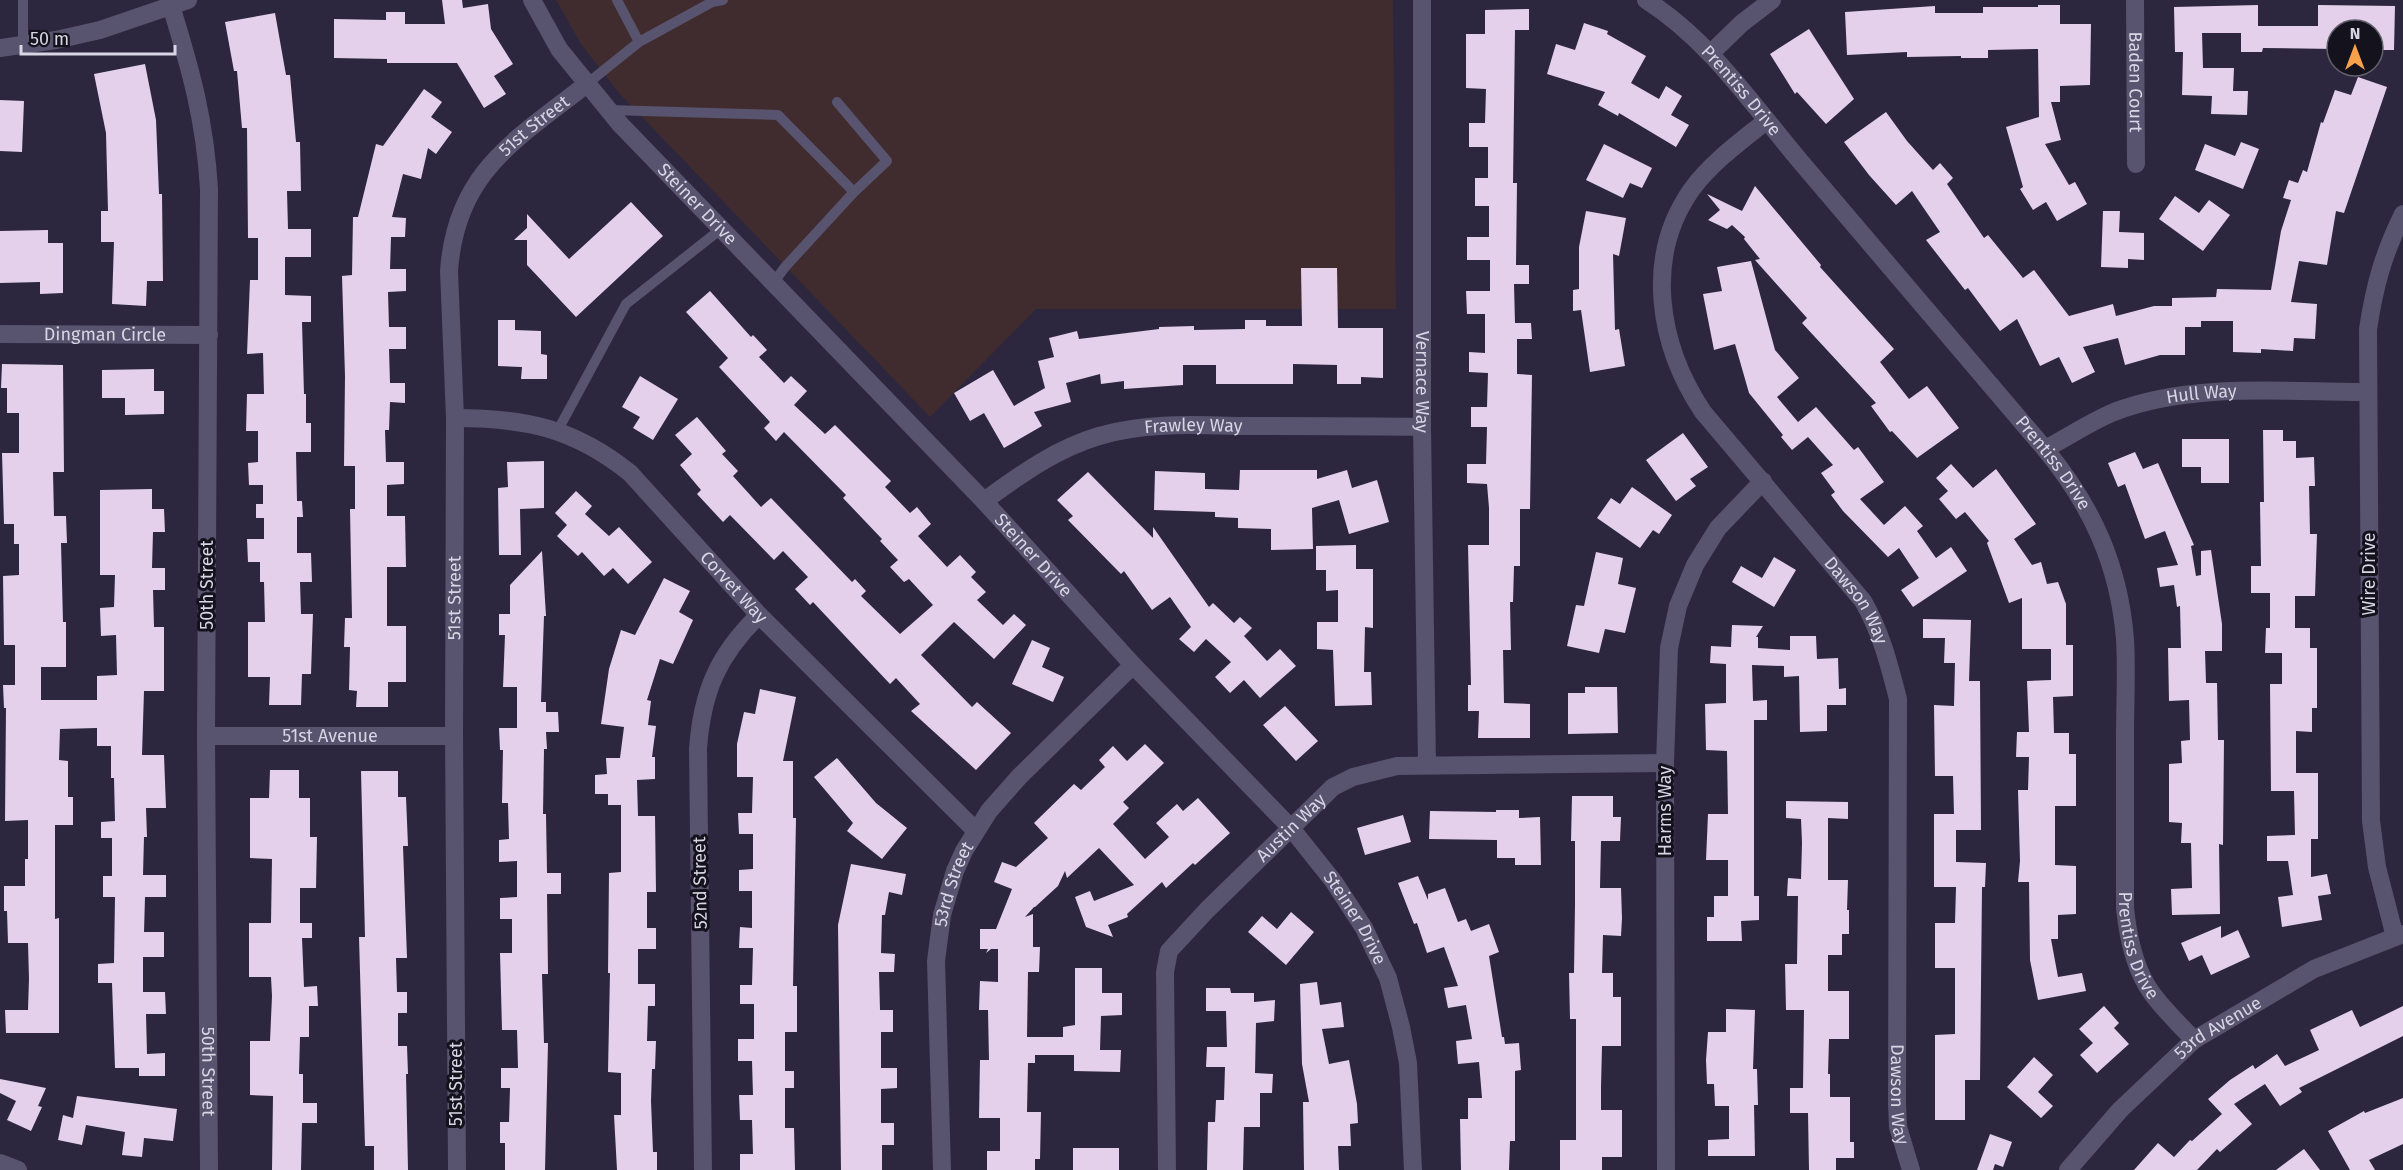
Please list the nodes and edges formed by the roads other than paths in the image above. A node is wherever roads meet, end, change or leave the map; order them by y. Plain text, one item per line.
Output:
1 (23, 0) edge
2 (188, 0) edge
3 (532, 0) edge
4 (617, 0) edge
5 (1422, 0) edge
6 (1646, 0) edge
7 (1772, 0) edge
8 (2135, 0) edge
9 (716, 1) edge
10 (171, 6) junction
11 (639, 42) junction
12 (23, 45) junction
13 (0, 48) edge
14 (1712, 53) junction
15 (588, 83) junction
16 (837, 102) dead end
17 (609, 110) junction
18 (1766, 121) junction
19 (2136, 164) dead end
20 (854, 192) junction
21 (2403, 214) edge
22 (721, 229) junction
23 (774, 282) junction
24 (0, 334) edge
25 (209, 335) junction
26 (2368, 392) junction
27 (454, 418) junction
28 (1422, 427) junction
29 (558, 430) junction
30 (2046, 449) junction
31 (1763, 482) junction
32 (984, 501) junction
33 (759, 615) junction
34 (1133, 665) junction
35 (206, 736) junction
36 (454, 736) junction
37 (1665, 763) junction
38 (1428, 765) junction
39 (1291, 828) junction
40 (976, 831) junction
41 (2399, 935) edge
42 (2194, 1040) junction
43 (0, 1163) edge
44 (18, 1170) edge
45 (209, 1170) edge
46 (457, 1170) edge
47 (703, 1170) edge
48 (942, 1170) edge
49 (1167, 1170) edge
50 (1413, 1170) edge
51 (1666, 1170) edge
52 (1911, 1170) edge
53 (2068, 1170) edge

1 - 12 lane
2 - 10 street
3 - 15 street, Steiner Drive
4 - 11 lane
5 - 28 street, Vernace Way
6 - 14 street, Prentiss Drive
7 - 14 street
8 - 19 street, Baden Court
9 - 11 lane
10 - 12 street
10 - 25 street, 50th Street
11 - 15 lane
12 - 13 street
14 - 18 street, Prentiss Drive
15 - 17 street, Steiner Drive
15 - 27 street, 51st Street
16 - 20 lane
17 - 20 lane
17 - 22 street, Steiner Drive
18 - 30 street, Prentiss Drive
18 - 31 street, Dawson Way
20 - 23 lane
21 - 26 street, Wire Drive
22 - 23 street, Steiner Drive
22 - 29 lane
23 - 32 street, Steiner Drive
24 - 25 street, Dingman Circle
25 - 35 street, 50th Street
26 - 30 street, Hull Way
26 - 41 street, Wire Drive
27 - 29 street, Corvet Way
27 - 36 street, 51st Street
28 - 32 street, Frawley Way
28 - 38 street, Vernace Way
29 - 33 street, Corvet Way
30 - 42 street, Prentiss Drive
31 - 37 street, Harms Way
31 - 52 street, Dawson Way
32 - 34 street, Steiner Drive
33 - 40 street, Corvet Way
33 - 47 street, 52nd Street
34 - 39 street, Steiner Drive
34 - 40 street, 53rd Street
35 - 36 street, 51st Avenue
35 - 45 street, 50th Street
36 - 46 street, 51st Street
37 - 38 street, Austin Way
37 - 51 street, Harms Way
38 - 39 street, Austin Way
39 - 49 street, Austin Way
39 - 50 street, Steiner Drive
40 - 48 street, 53rd Street
41 - 42 street, 53rd Avenue
42 - 53 street, 53rd Avenue
43 - 44 street

